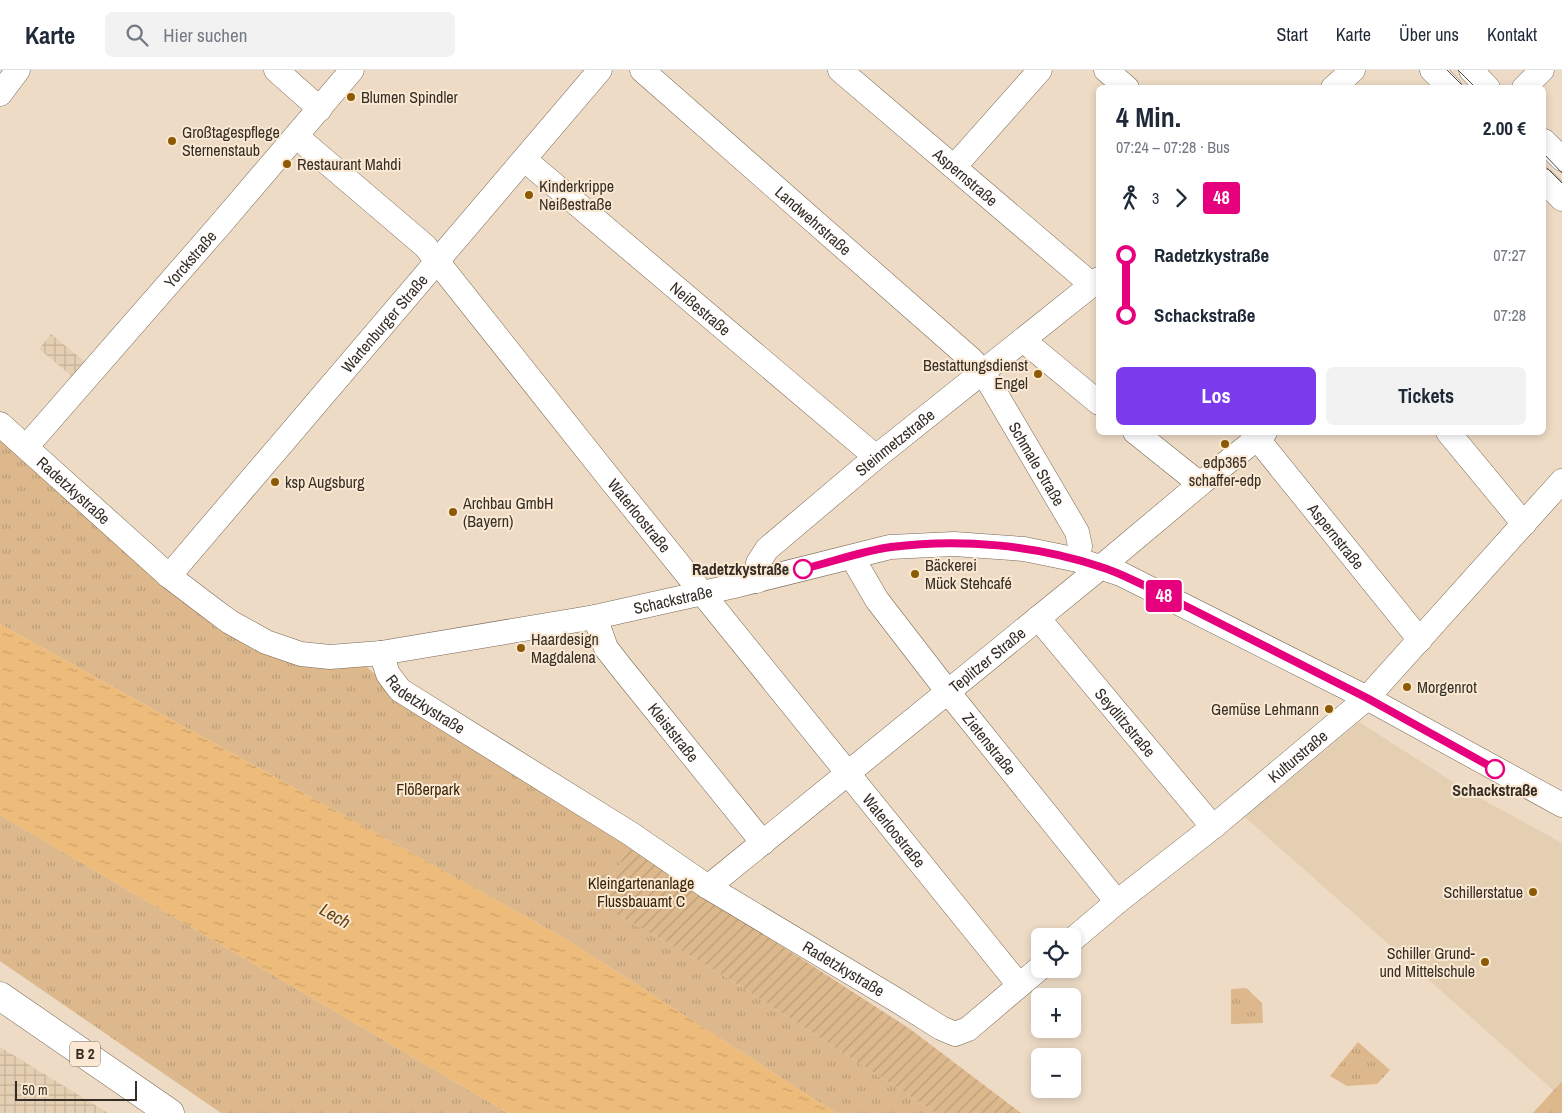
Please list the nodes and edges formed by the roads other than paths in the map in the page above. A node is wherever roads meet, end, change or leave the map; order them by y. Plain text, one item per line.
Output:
1 (18, 70) edge
2 (276, 70) edge
3 (352, 70) edge
4 (600, 70) edge
5 (642, 70) edge
6 (840, 70) edge
7 (1040, 70) edge
8 (1106, 70) edge
9 (1353, 70) edge
10 (1432, 70) edge
11 (1471, 70) edge
12 (1542, 70) edge
13 (1124, 85) edge
14 (1336, 85) edge
15 (1447, 85) edge
16 (1485, 85) edge
17 (1527, 85) edge
18 (0, 94) edge
19 (320, 109) junction
20 (296, 136) junction
21 (1546, 143) edge
22 (1562, 159) edge
23 (525, 160) junction
24 (954, 167) junction
25 (437, 262) junction
26 (1095, 282) edge
27 (1023, 340) junction
28 (983, 372) junction
29 (1096, 401) edge
30 (0, 424) edge
31 (1139, 435) edge
32 (1258, 435) edge
33 (1450, 435) edge
34 (26, 446) junction
35 (876, 457) junction
36 (1562, 481) edge
37 (1200, 484) junction
38 (1524, 524) junction
39 (852, 557) junction
40 (1078, 560) junction
41 (1101, 567) junction
42 (169, 576) junction
43 (757, 581) junction
44 (704, 594) junction
45 (595, 617) junction
46 (1038, 618) junction
47 (1420, 640) junction
48 (381, 652) junction
49 (948, 692) junction
50 (1367, 698) junction
51 (848, 774) junction
52 (1562, 805) edge
53 (1213, 827) junction
54 (763, 843) junction
55 (708, 887) junction
56 (1117, 902) junction
57 (1081, 932) edge
58 (1031, 975) edge
59 (1019, 985) junction
60 (0, 996) edge
61 (170, 1113) edge

1 - 18 street
2 - 19 street
3 - 19 street, Yorckstraße
4 - 23 street, Wartenburger Straße
5 - 28 street, Landwehrstraße
6 - 24 street, Aspernstraße
7 - 24 street
8 - 13 street
9 - 14 street
10 - 15 street
11 - 16 street
12 - 17 street
19 - 20 street, Yorckstraße
20 - 25 street, Waterloostraße
20 - 34 street, Yorckstraße
21 - 22 street
23 - 25 street, Wartenburger Straße
23 - 35 street, Neißestraße
24 - 26 street, Aspernstraße
25 - 42 street, Wartenburger Straße
25 - 44 street, Waterloostraße
26 - 27 street, Steinmetzstraße
27 - 28 street, Steinmetzstraße
27 - 29 street
28 - 35 street, Steinmetzstraße
28 - 40 street, Schmale Straße
30 - 34 street, Radetzkystraße
31 - 37 street
32 - 37 street, Teplitzer Straße
32 - 47 street, Aspernstraße
33 - 38 street
34 - 42 street, Radetzkystraße
35 - 43 street, Steinmetzstraße
36 - 38 street, Kulturstraße
37 - 41 street, Teplitzer Straße
38 - 47 street, Kulturstraße
39 - 40 street, Schackstraße
39 - 43 street, Schackstraße
39 - 49 street, Zietenstraße
40 - 41 street, Schackstraße
41 - 46 street, Teplitzer Straße
41 - 50 street, Schackstraße
42 - 48 street, Radetzkystraße
43 - 44 street, Schackstraße
44 - 45 street, Schackstraße
44 - 51 street, Waterloostraße
45 - 48 street, Schackstraße
45 - 54 street, Kleiststraße
46 - 49 street, Teplitzer Straße
46 - 53 street, Seydlitzstraße
47 - 50 street, Kulturstraße
48 - 55 street, Radetzkystraße
49 - 51 street, Teplitzer Straße
49 - 56 street, Zietenstraße
50 - 52 street, Schackstraße
50 - 53 street, Kulturstraße
51 - 54 street, Teplitzer Straße
51 - 59 street, Waterloostraße
53 - 56 street, Kulturstraße
54 - 55 street, Teplitzer Straße
55 - 59 street, Radetzkystraße
56 - 57 street, Kulturstraße
58 - 59 street
60 - 61 main road, B 2

